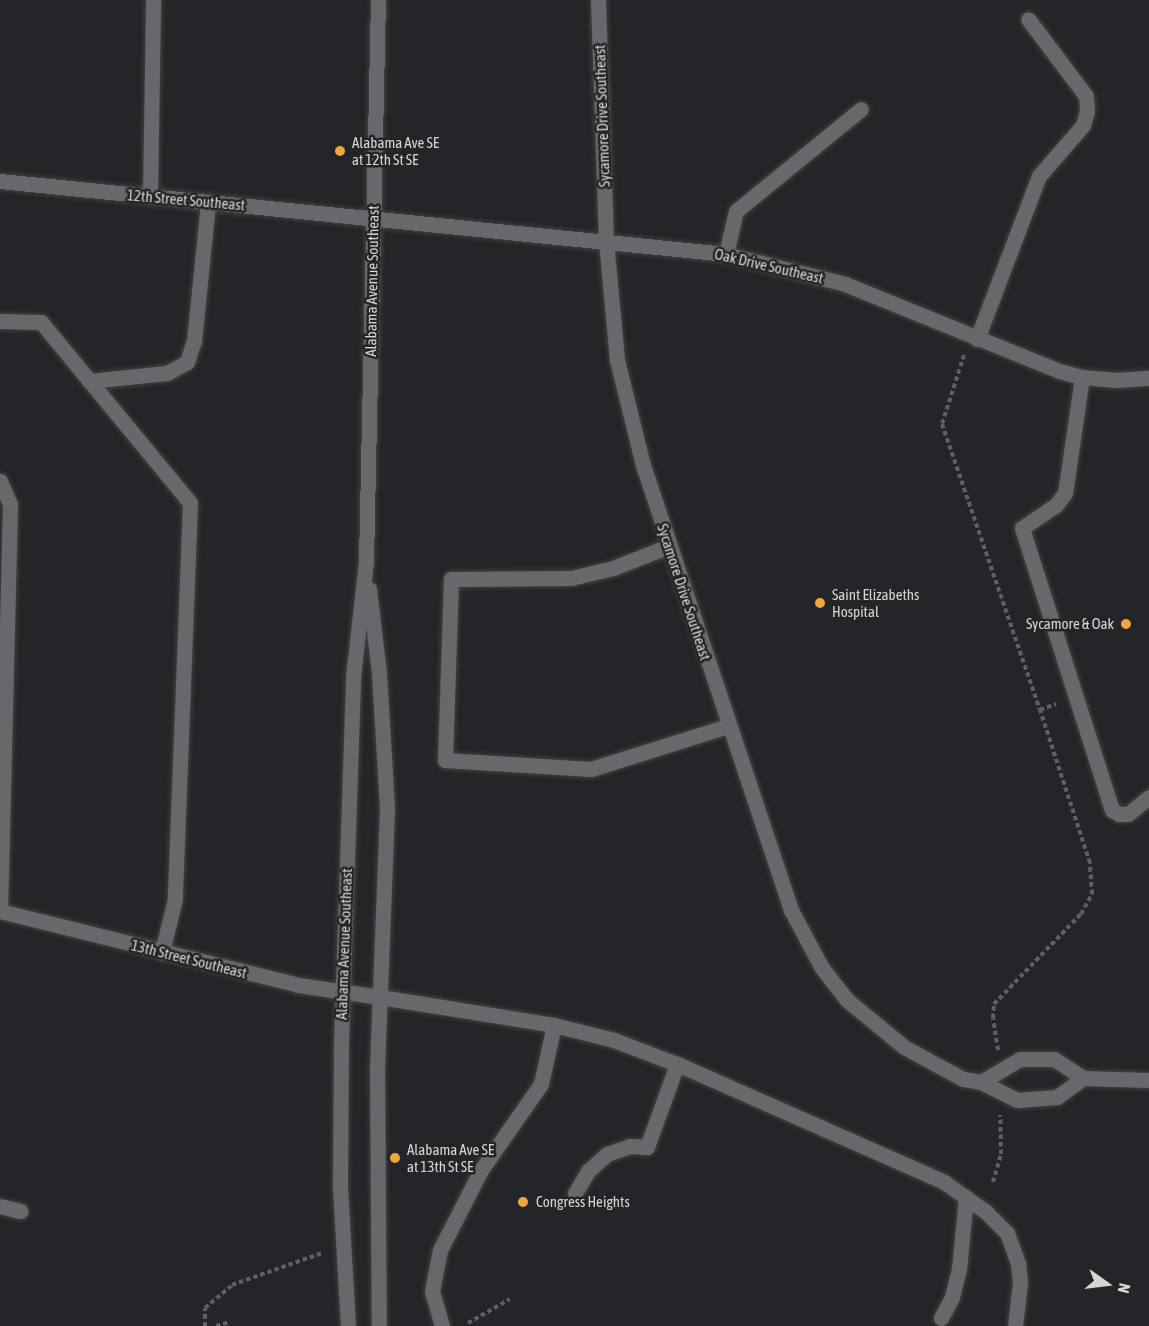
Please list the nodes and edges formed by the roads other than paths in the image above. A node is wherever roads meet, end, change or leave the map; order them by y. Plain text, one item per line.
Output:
1 (153, 0) edge
2 (378, 0) edge
3 (598, 0) edge
4 (1028, 19) dead end
5 (861, 109) dead end
6 (0, 181) edge
7 (150, 197) junction
8 (208, 202) junction
9 (373, 218) junction
10 (606, 241) junction
11 (726, 254) junction
12 (0, 321) edge
13 (974, 338) junction
14 (1082, 377) junction
15 (1149, 378) edge
16 (89, 381) junction
17 (4, 487) edge
18 (669, 546) junction
19 (366, 562) junction
20 (728, 726) junction
21 (1149, 797) edge
22 (0, 911) edge
23 (162, 952) junction
24 (343, 991) junction
25 (380, 997) junction
26 (554, 1025) junction
27 (677, 1064) junction
28 (1083, 1078) junction
29 (1149, 1080) edge
30 (981, 1082) junction
31 (575, 1193) dead end
32 (966, 1197) junction
33 (0, 1206) edge
34 (20, 1211) dead end
35 (941, 1318) dead end
36 (348, 1326) edge
37 (379, 1326) edge
38 (442, 1326) edge
39 (1015, 1326) edge

1 - 7 street
2 - 9 street, Alabama Avenue Southeast
3 - 10 street, Sycamore Drive Southeast
4 - 13 street
5 - 11 street
6 - 7 street, 12th Street Southeast
7 - 8 street, 12th Street Southeast
8 - 9 street, 12th Street Southeast
8 - 16 street
9 - 10 street, Oak Drive Southeast
9 - 19 street, Alabama Avenue Southeast
10 - 11 street, Oak Drive Southeast
10 - 18 street, Sycamore Drive Southeast
11 - 13 street, Oak Drive Southeast
12 - 16 street
13 - 14 street, Oak Drive Southeast
14 - 15 street, Oak Drive Southeast
14 - 21 street
16 - 23 street
17 - 22 street
18 - 20 street, Sycamore Drive Southeast
18 - 20 street
19 - 24 street, Alabama Avenue Southeast
19 - 25 street, Alabama Avenue Southeast
20 - 30 street, Sycamore Drive Southeast
22 - 23 street, 13th Street Southeast
23 - 24 street, 13th Street Southeast
24 - 25 street, 13th Street Southeast
24 - 36 street, Alabama Avenue Southeast
25 - 26 street, 13th Street Southeast
25 - 37 street, Alabama Avenue Southeast
26 - 27 street, 13th Street Southeast
26 - 38 street
27 - 31 street
27 - 32 street, 13th Street Southeast
28 - 29 street
28 - 30 street, Sycamore Drive Southeast
28 - 30 street
32 - 35 street
32 - 39 street, 13th Street Southeast
33 - 34 street

